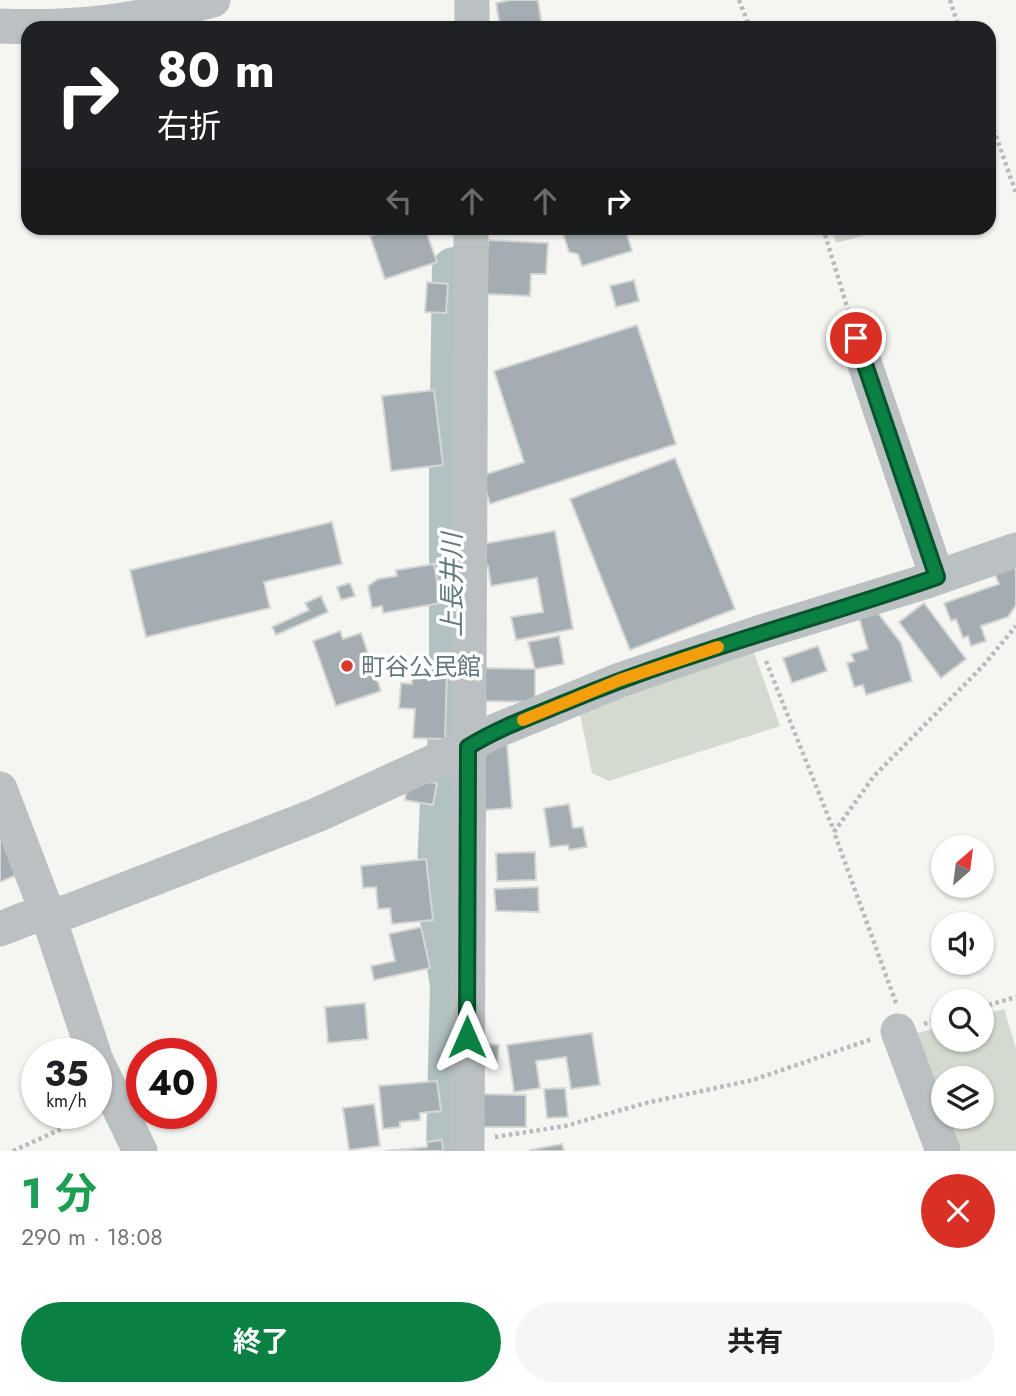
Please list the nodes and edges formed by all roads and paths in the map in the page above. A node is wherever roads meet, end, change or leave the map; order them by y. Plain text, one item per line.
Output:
1 (213, 0) edge
2 (472, 0) edge
3 (739, 0) edge
4 (950, 0) edge
5 (129, 21) edge
6 (472, 21) edge
7 (747, 21) edge
8 (957, 21) edge
9 (0, 26) edge
10 (21, 26) edge
11 (996, 136) edge
12 (1016, 193) edge
13 (471, 235) edge
14 (825, 235) edge
15 (856, 338) joint
16 (1016, 550) edge
17 (937, 577) junction
18 (1016, 626) edge
19 (755, 634) junction
20 (468, 747) junction
21 (0, 789) edge
22 (834, 832) junction
23 (48, 915) junction
24 (0, 929) edge
25 (1016, 997) edge
26 (994, 1003) edge
27 (931, 1022) edge
28 (902, 1030) junction
29 (89, 1038) edge
30 (112, 1093) edge
31 (61, 1129) edge
32 (467, 1146) edge
33 (13, 1151) edge
34 (140, 1151) edge
35 (943, 1151) edge

1 - 5 street
2 - 6 street
3 - 7 path
4 - 8 path
9 - 10 street
11 - 12 path
13 - 20 street
14 - 15 path
15 - 17 street
16 - 17 street
17 - 19 street
18 - 22 path
19 - 20 street
19 - 22 path
20 - 23 street
20 - 32 street
21 - 23 street
22 - 28 path
23 - 24 street
23 - 29 street
25 - 26 path
27 - 28 path
28 - 32 path
28 - 35 street
30 - 34 street
31 - 33 path

